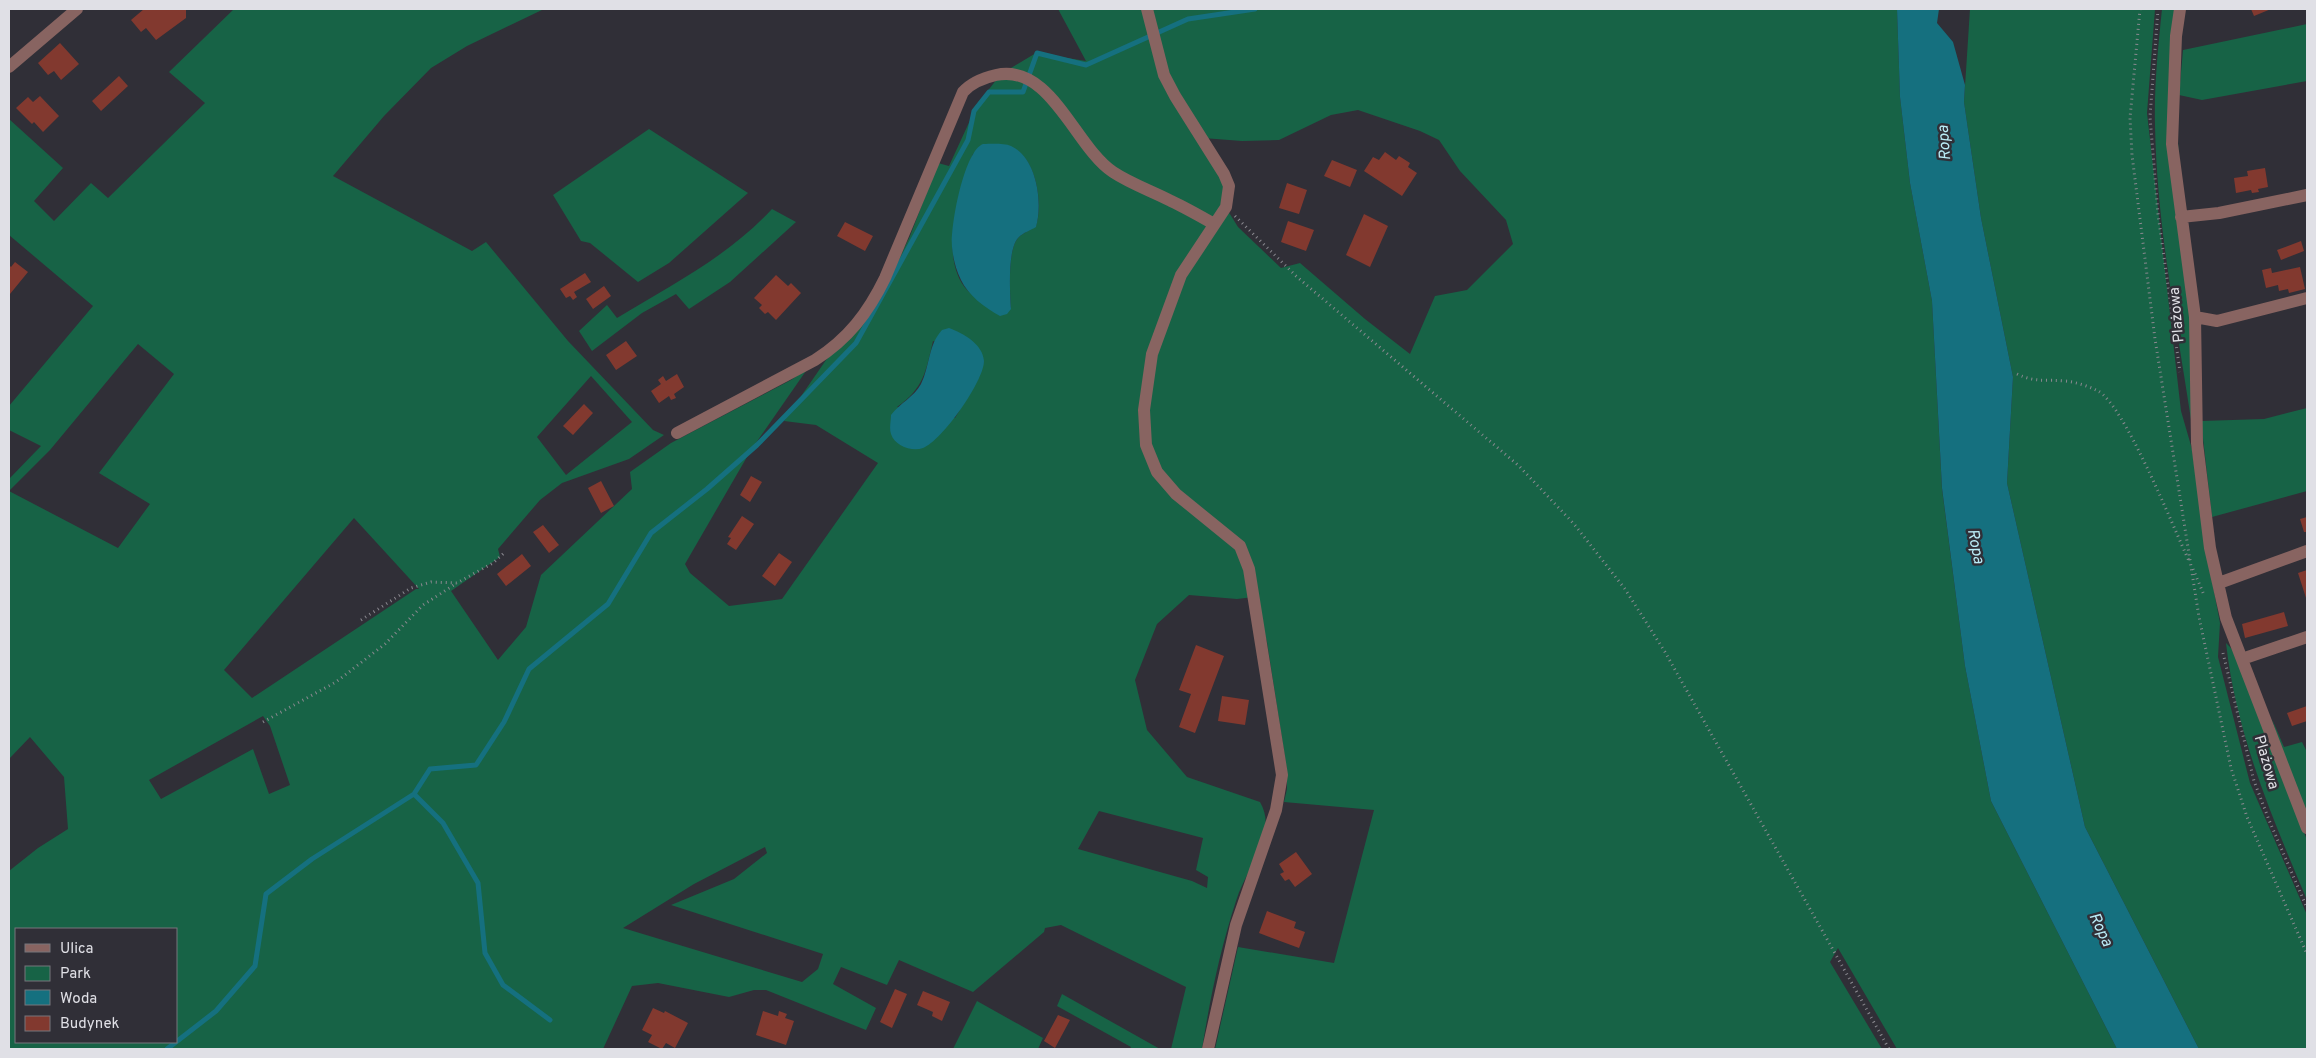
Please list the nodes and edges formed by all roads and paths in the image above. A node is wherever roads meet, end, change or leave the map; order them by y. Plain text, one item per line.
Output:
1 (77, 9) edge
2 (1147, 9) edge
3 (2158, 9) edge
4 (2180, 9) edge
5 (9, 67) edge
6 (2307, 195) edge
7 (1226, 207) junction
8 (2181, 217) junction
9 (1214, 224) junction
10 (2307, 298) edge
11 (2195, 317) junction
12 (2017, 374) dead end
13 (2181, 382) dead end
14 (677, 433) dead end
15 (2307, 551) edge
16 (504, 554) dead end
17 (457, 583) junction
18 (2219, 583) junction
19 (2206, 600) dead end
20 (360, 620) dead end
21 (2307, 637) edge
22 (2222, 647) dead end
23 (2242, 659) junction
24 (263, 722) dead end
25 (2307, 828) edge
26 (2307, 908) edge
27 (1208, 1049) edge
28 (1889, 1049) edge

1 - 5 street
2 - 7 street
3 - 13 path
4 - 8 street, Plażowa
6 - 8 street
7 - 9 street
7 - 28 path
8 - 11 street, Plażowa
9 - 14 street
9 - 27 street
10 - 11 street
11 - 18 street, Plażowa
12 - 19 path
15 - 18 street
16 - 17 path
17 - 20 path
17 - 24 path
18 - 23 street, Plażowa
21 - 23 street
22 - 26 path, Plażowa
23 - 25 street, Plażowa

